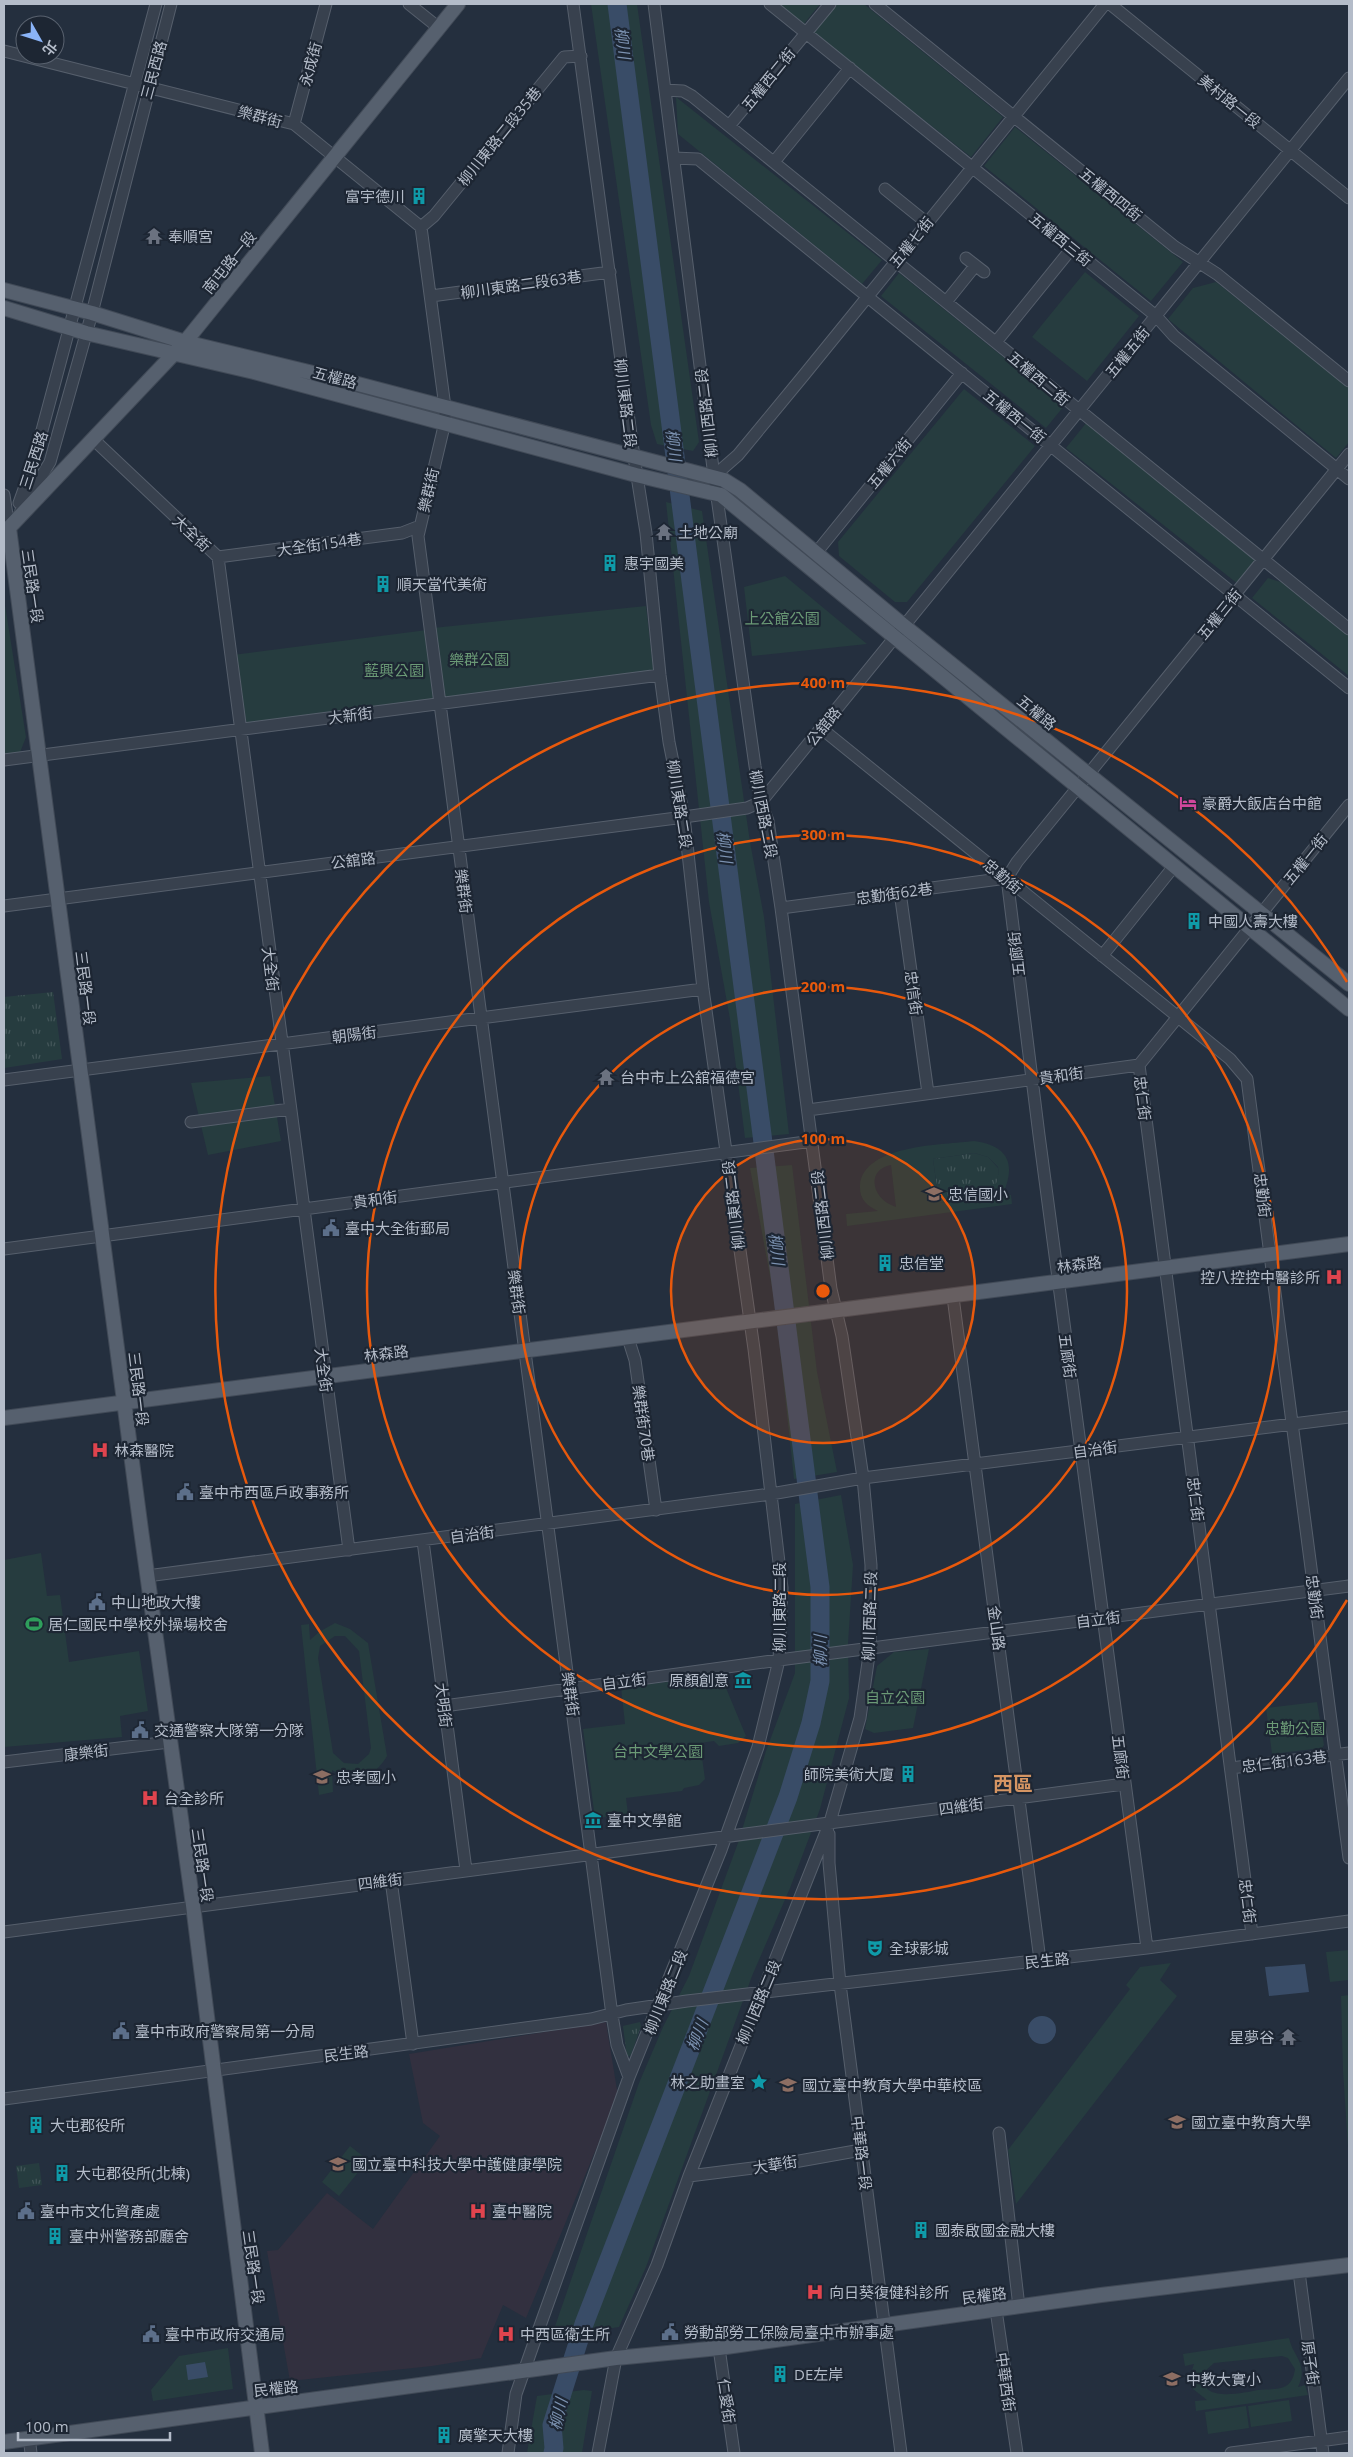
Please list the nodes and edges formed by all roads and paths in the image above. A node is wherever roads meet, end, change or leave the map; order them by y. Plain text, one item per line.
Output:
1 (156, 4) edge
2 (171, 4) edge
3 (326, 4) edge
4 (409, 4) edge
5 (458, 4) edge
6 (574, 4) edge
7 (654, 4) edge
8 (770, 4) edge
9 (830, 4) edge
10 (875, 4) edge
11 (1105, 4) edge
12 (1110, 4) edge
13 (438, 28) junction
14 (806, 32) junction
15 (4, 51) edge
16 (581, 56) junction
17 (850, 68) junction
18 (1349, 78) edge
19 (135, 84) junction
20 (149, 87) junction
21 (665, 90) junction
22 (1014, 116) junction
23 (294, 124) junction
24 (729, 126) junction
25 (1290, 150) junction
26 (334, 158) junction
27 (674, 158) junction
28 (774, 162) junction
29 (972, 167) junction
30 (885, 189) dead end
31 (1349, 198) edge
32 (926, 223) junction
33 (421, 227) junction
34 (1072, 248) junction
35 (966, 258) dead end
36 (896, 261) junction
37 (1200, 262) junction
38 (610, 272) junction
39 (4, 290) edge
40 (431, 296) junction
41 (867, 296) junction
42 (946, 302) junction
43 (4, 308) edge
44 (75, 309) junction
45 (92, 313) junction
46 (1156, 316) junction
47 (71, 328) junction
48 (86, 333) junction
49 (184, 342) junction
50 (996, 342) junction
51 (174, 352) junction
52 (962, 373) junction
53 (1349, 381) edge
54 (446, 407) junction
55 (1079, 411) junction
56 (445, 422) junction
57 (93, 440) junction
58 (1051, 445) junction
59 (1349, 454) edge
60 (634, 457) junction
61 (1337, 469) junction
62 (636, 475) junction
63 (708, 475) junction
64 (1349, 478) edge
65 (710, 491) junction
66 (4, 495) edge
67 (420, 526) junction
68 (6, 529) edge
69 (816, 552) junction
70 (218, 557) junction
71 (1264, 560) junction
72 (1235, 595) junction
73 (904, 626) junction
74 (1349, 629) edge
75 (894, 638) junction
76 (660, 675) junction
77 (1349, 688) edge
78 (440, 703) junction
79 (240, 729) junction
80 (822, 729) junction
81 (39, 756) junction
82 (4, 760) edge
83 (1089, 775) junction
84 (1079, 787) junction
85 (762, 802) junction
86 (1349, 805) edge
87 (684, 818) junction
88 (458, 846) junction
89 (1175, 865) junction
90 (259, 872) junction
91 (1007, 878) junction
92 (900, 892) junction
93 (58, 898) junction
94 (4, 906) edge
95 (781, 908) junction
96 (1261, 913) junction
97 (1250, 926) junction
98 (1102, 956) junction
99 (1349, 984) edge
100 (703, 989) junction
101 (1348, 1005) edge
102 (1177, 1017) junction
103 (480, 1018) junction
104 (281, 1044) junction
105 (1139, 1065) junction
106 (81, 1070) junction
107 (4, 1080) edge
108 (1032, 1080) junction
109 (928, 1093) junction
110 (290, 1109) junction
111 (808, 1110) junction
112 (191, 1122) dead end
113 (812, 1141) junction
114 (727, 1152) junction
115 (502, 1182) junction
116 (303, 1209) junction
117 (102, 1235) junction
118 (1349, 1244) edge
119 (4, 1249) edge
120 (1270, 1255) junction
121 (1164, 1269) junction
122 (1059, 1283) junction
123 (953, 1297) junction
124 (836, 1311) junction
125 (750, 1323) junction
126 (628, 1338) junction
127 (525, 1352) junction
128 (325, 1377) junction
129 (124, 1402) junction
130 (1349, 1417) edge
131 (4, 1418) edge
132 (1292, 1424) junction
133 (1187, 1436) junction
134 (1081, 1451) junction
135 (976, 1465) junction
136 (862, 1478) junction
137 (771, 1494) junction
138 (656, 1510) junction
139 (548, 1524) junction
140 (423, 1541) junction
141 (349, 1550) junction
142 (147, 1576) junction
143 (1349, 1586) edge
144 (1314, 1591) junction
145 (1210, 1604) junction
146 (1103, 1619) junction
147 (998, 1632) junction
148 (870, 1648) junction
149 (779, 1660) junction
150 (570, 1688) junction
151 (444, 1706) junction
152 (169, 1742) junction
153 (1349, 1753) edge
154 (1336, 1754) junction
155 (4, 1762) edge
156 (1231, 1768) junction
157 (1124, 1784) junction
158 (1019, 1798) junction
159 (830, 1822) junction
160 (726, 1835) junction
161 (592, 1853) junction
162 (1349, 1858) edge
163 (466, 1870) junction
164 (391, 1880) junction
165 (193, 1905) junction
166 (1349, 1921) edge
167 (4, 1932) edge
168 (1252, 1934) junction
169 (1147, 1948) junction
170 (1040, 1960) junction
171 (840, 1984) junction
172 (763, 1992) junction
173 (660, 2005) junction
174 (612, 2015) junction
175 (413, 2044) junction
176 (212, 2071) junction
177 (629, 2077) junction
178 (4, 2099) edge
179 (999, 2133) dead end
180 (861, 2150) junction
181 (689, 2176) junction
182 (1349, 2265) edge
183 (1299, 2272) junction
184 (1018, 2307) junction
185 (996, 2310) junction
186 (884, 2324) junction
187 (720, 2348) junction
188 (616, 2358) junction
189 (526, 2370) junction
190 (256, 2407) junction
191 (1349, 2437) edge
192 (29, 2438) junction
193 (1321, 2441) junction
194 (4, 2442) edge
195 (31, 2453) edge
196 (262, 2453) edge
197 (508, 2453) edge
198 (598, 2453) edge
199 (734, 2453) edge
200 (901, 2453) edge
201 (1017, 2453) edge
202 (1231, 2453) edge
203 (1323, 2453) edge

1 - 19 street, 三民西路
2 - 20 street, 三民西路
3 - 23 street, 永成街
4 - 13 street
5 - 13 main road, 南屯路一段
6 - 16 street, 柳川東路二段
7 - 21 street, 柳川西路二段
8 - 14 street, 五權西三街
9 - 14 street, 五權西二街
10 - 22 street, 五權西四街
11 - 22 street, 五權七街
12 - 25 street, 美村路一段
13 - 26 main road, 南屯路一段
14 - 17 street, 五權西三街
14 - 24 street, 五權西二街
15 - 19 street, 樂群街
16 - 33 street, 柳川東路二段35巷
16 - 38 street, 柳川東路二段
17 - 28 street
17 - 29 street, 五權西三街
18 - 25 street, 五權五街
19 - 20 street, 樂群街
19 - 44 street, 三民西路
20 - 23 street, 樂群街
20 - 45 street, 三民西路
21 - 24 street, 五權西二街
21 - 27 street, 柳川西路二段
22 - 29 street, 五權七街
22 - 37 street, 五權西四街
23 - 26 street, 樂群街
24 - 28 street, 五權西二街
25 - 31 street, 美村路一段
25 - 37 street, 五權五街
26 - 33 street, 樂群街
26 - 49 main road, 南屯路一段
27 - 41 street, 五權西一街
27 - 63 street, 柳川西路二段
28 - 36 street, 五權西二街
29 - 32 street, 五權七街
29 - 34 street, 五權西三街
30 - 32 street
32 - 36 street, 五權七街
33 - 40 street, 樂群街
34 - 46 street, 五權西三街
34 - 50 street
35 - 42 street
36 - 41 street, 五權七街
36 - 42 street, 五權西二街
37 - 46 street, 五權五街
37 - 53 street, 五權西四街
38 - 40 street, 柳川東路二段63巷
38 - 60 street, 柳川東路二段
39 - 44 main road, 五權路
40 - 54 street, 樂群街
41 - 52 street, 五權西一街
41 - 63 street, 五權七街
42 - 50 street, 五權西二街
43 - 47 main road, 五權路
44 - 45 main road, 五權路
44 - 47 street, 三民西路
45 - 48 street, 三民西路
45 - 49 main road, 五權路
46 - 55 street, 五權五街
46 - 61 street, 五權西三街
47 - 48 main road, 五權路
47 - 68 street, 三民西路
48 - 51 main road, 五權路
48 - 68 street, 三民西路
49 - 51 main road, 南屯路一段
49 - 54 main road, 五權路
50 - 55 street, 五權西二街
51 - 56 main road, 五權路
51 - 57 main road, 南屯路一段
52 - 58 street, 五權西一街
52 - 69 street, 五權六街
54 - 56 street, 樂群街
54 - 60 main road, 五權路
55 - 58 street, 五權五街
55 - 71 street, 五權西二街
56 - 62 main road, 五權路
56 - 67 street, 樂群街
57 - 68 main road, 南屯路一段
57 - 70 street, 大全街
58 - 72 street, 五權西一街
58 - 73 street, 五權五街
59 - 61 street, 五權三街
60 - 62 street, 柳川東路二段
60 - 63 main road, 五權路
61 - 64 street, 五權西三街
61 - 71 street, 五權三街
62 - 65 main road, 五權路
62 - 76 street, 柳川東路二段
63 - 65 street, 柳川西路二段
63 - 69 main road, 五權路
65 - 75 main road
65 - 85 street, 柳川西路二段
66 - 68 street, 三民路一段
67 - 70 street, 大全街154巷
67 - 78 street, 樂群街
68 - 81 main road, 三民路一段
69 - 73 main road, 五權路
70 - 79 street, 大全街
71 - 72 street, 五權三街
71 - 74 street, 五權西二街
72 - 77 street, 五權西一街
72 - 83 street, 五權三街
73 - 75 street, 公舘路
73 - 83 main road, 五權路
75 - 80 street, 公舘路
75 - 84 main road
76 - 78 street, 大新街
76 - 87 street, 柳川東路二段
78 - 79 street, 大新街
78 - 88 street, 樂群街
79 - 81 street, 大新街
79 - 90 street, 大全街
80 - 85 street, 公舘路
80 - 91 street, 忠勤街
81 - 82 street, 大新街
81 - 93 main road, 三民路一段
83 - 84 street, 五權三街
83 - 96 main road, 五權路
84 - 89 main road
84 - 91 street
85 - 87 street, 公舘路
85 - 95 street, 柳川西路二段
86 - 96 street, 五權一街
87 - 88 street, 公舘路
87 - 100 street, 柳川東路二段
88 - 90 street, 公舘路
88 - 103 street, 樂群街
89 - 97 main road
89 - 98 street
90 - 93 street, 公舘路
90 - 104 street, 大全街
91 - 92 street, 忠勤街62巷
91 - 98 street, 忠勤街
91 - 108 street, 五廊街
92 - 95 street, 忠勤街62巷
92 - 109 street, 忠信街
93 - 94 street, 公舘路
93 - 106 main road, 三民路一段
95 - 111 street, 柳川西路二段
96 - 97 street, 五權一街
96 - 99 main road, 五權路
97 - 101 main road
97 - 102 street
98 - 102 street, 忠勤街
100 - 103 street, 朝陽街
100 - 114 street, 柳川東路二段
102 - 105 street
102 - 120 street, 忠勤街
103 - 104 street, 朝陽街
103 - 115 street, 樂群街
104 - 106 street, 朝陽街
104 - 110 street, 大全街
105 - 108 street, 貴和街
105 - 121 street, 忠仁街
106 - 107 street, 朝陽街
106 - 117 main road, 三民路一段
108 - 109 street, 貴和街
108 - 122 street, 五廊街
109 - 111 street, 貴和街
110 - 112 street
110 - 116 street, 大全街
111 - 113 street, 柳川西路二段
113 - 114 street, 貴和街
113 - 124 street, 柳川西路二段
114 - 115 street, 貴和街
114 - 125 street, 柳川東路二段
115 - 116 street, 貴和街
115 - 127 street, 樂群街
116 - 117 street, 貴和街
116 - 128 street, 大全街
117 - 119 street, 貴和街
117 - 129 main road, 三民路一段
118 - 120 main road, 林森路
120 - 121 main road, 林森路
120 - 132 street, 忠勤街
121 - 122 main road, 林森路
121 - 133 street, 忠仁街
122 - 123 main road, 林森路
122 - 134 street, 五廊街
123 - 124 main road, 林森路
123 - 135 street, 金山路
124 - 125 main road, 林森路
124 - 136 street, 柳川西路二段
125 - 126 main road, 林森路
125 - 137 street, 柳川東路二段
126 - 127 main road, 林森路
126 - 138 street, 樂群街70巷
127 - 128 main road, 林森路
127 - 139 street, 樂群街
128 - 129 main road, 林森路
128 - 141 street, 大全街
129 - 131 main road, 林森路
129 - 142 main road, 三民路一段
130 - 132 street, 自治街
132 - 133 street, 自治街
132 - 144 street, 忠勤街
133 - 134 street, 自治街
133 - 145 street, 忠仁街
134 - 135 street, 自治街
134 - 146 street, 五廊街
135 - 136 street, 自治街
135 - 147 street, 金山路
136 - 137 street, 自治街
136 - 148 street, 柳川西路二段
137 - 138 street, 自治街
137 - 149 street, 柳川東路二段
138 - 139 street, 自治街
139 - 140 street, 自治街
139 - 150 street, 樂群街
140 - 141 street, 自治街
140 - 151 street, 大明街
141 - 142 street, 自治街
142 - 152 main road, 三民路一段
143 - 144 street, 自立街
144 - 145 street, 自立街
144 - 154 street, 忠勤街
145 - 146 street, 自立街
145 - 156 street, 忠仁街
146 - 147 street, 自立街
146 - 157 street, 五廊街
147 - 148 street, 自立街
147 - 158 street, 金山路
148 - 149 street, 自立街
148 - 159 street, 柳川西路二段
149 - 150 street, 自立街
149 - 160 street, 柳川東路二段
150 - 151 street, 自立街
150 - 161 street, 樂群街
151 - 163 street, 大明街
152 - 155 street, 康樂街
152 - 165 main road, 三民路一段
153 - 154 street, 忠仁街163巷
154 - 156 street, 忠仁街163巷
154 - 162 street, 忠勤街
156 - 168 street, 忠仁街
157 - 158 street, 四維街
157 - 169 street, 五廊街
158 - 159 street, 四維街
158 - 170 street, 金山路
159 - 160 street, 四維街
159 - 171 street, 中華路一段
159 - 172 street, 柳川西路二段
160 - 161 street, 四維街
160 - 173 street, 柳川東路二段
161 - 163 street, 四維街
161 - 174 street, 樂群街
163 - 164 street, 四維街
164 - 165 street, 四維街
164 - 175 street
165 - 167 street, 四維街
165 - 176 main road, 三民路一段
166 - 168 street, 民生路
168 - 169 street, 民生路
169 - 170 street, 民生路
170 - 171 street, 民生路
171 - 172 street, 民生路
171 - 180 street, 中華路一段
172 - 173 street, 民生路
172 - 181 street, 柳川西路二段
173 - 174 street, 民生路
173 - 177 street, 柳川東路二段
174 - 175 street, 民生路
174 - 177 street, 樂群街
175 - 176 street, 民生路
176 - 178 street, 民生路
176 - 190 main road, 三民路一段
177 - 189 street, 柳川東路二段
179 - 184 street
180 - 181 street, 大華街
180 - 186 street, 中華路一段
181 - 188 street, 柳川西路二段
182 - 183 main road, 民權路
183 - 184 main road, 民權路
183 - 193 street, 原子街
184 - 185 main road, 民權路
185 - 186 main road, 民權路
185 - 201 street, 中華西街
186 - 187 main road, 民權路
186 - 200 street, 中華路一段
187 - 188 main road, 民權路
187 - 199 street, 仁愛街
188 - 189 main road, 民權路
188 - 198 street, 柳川西路二段
189 - 190 main road, 民權路
189 - 197 street, 柳川東路二段
190 - 192 main road, 民權路
190 - 196 main road, 三民路一段
191 - 193 street
192 - 194 main road, 民權路
192 - 195 street
193 - 202 street
193 - 203 street, 原子街

